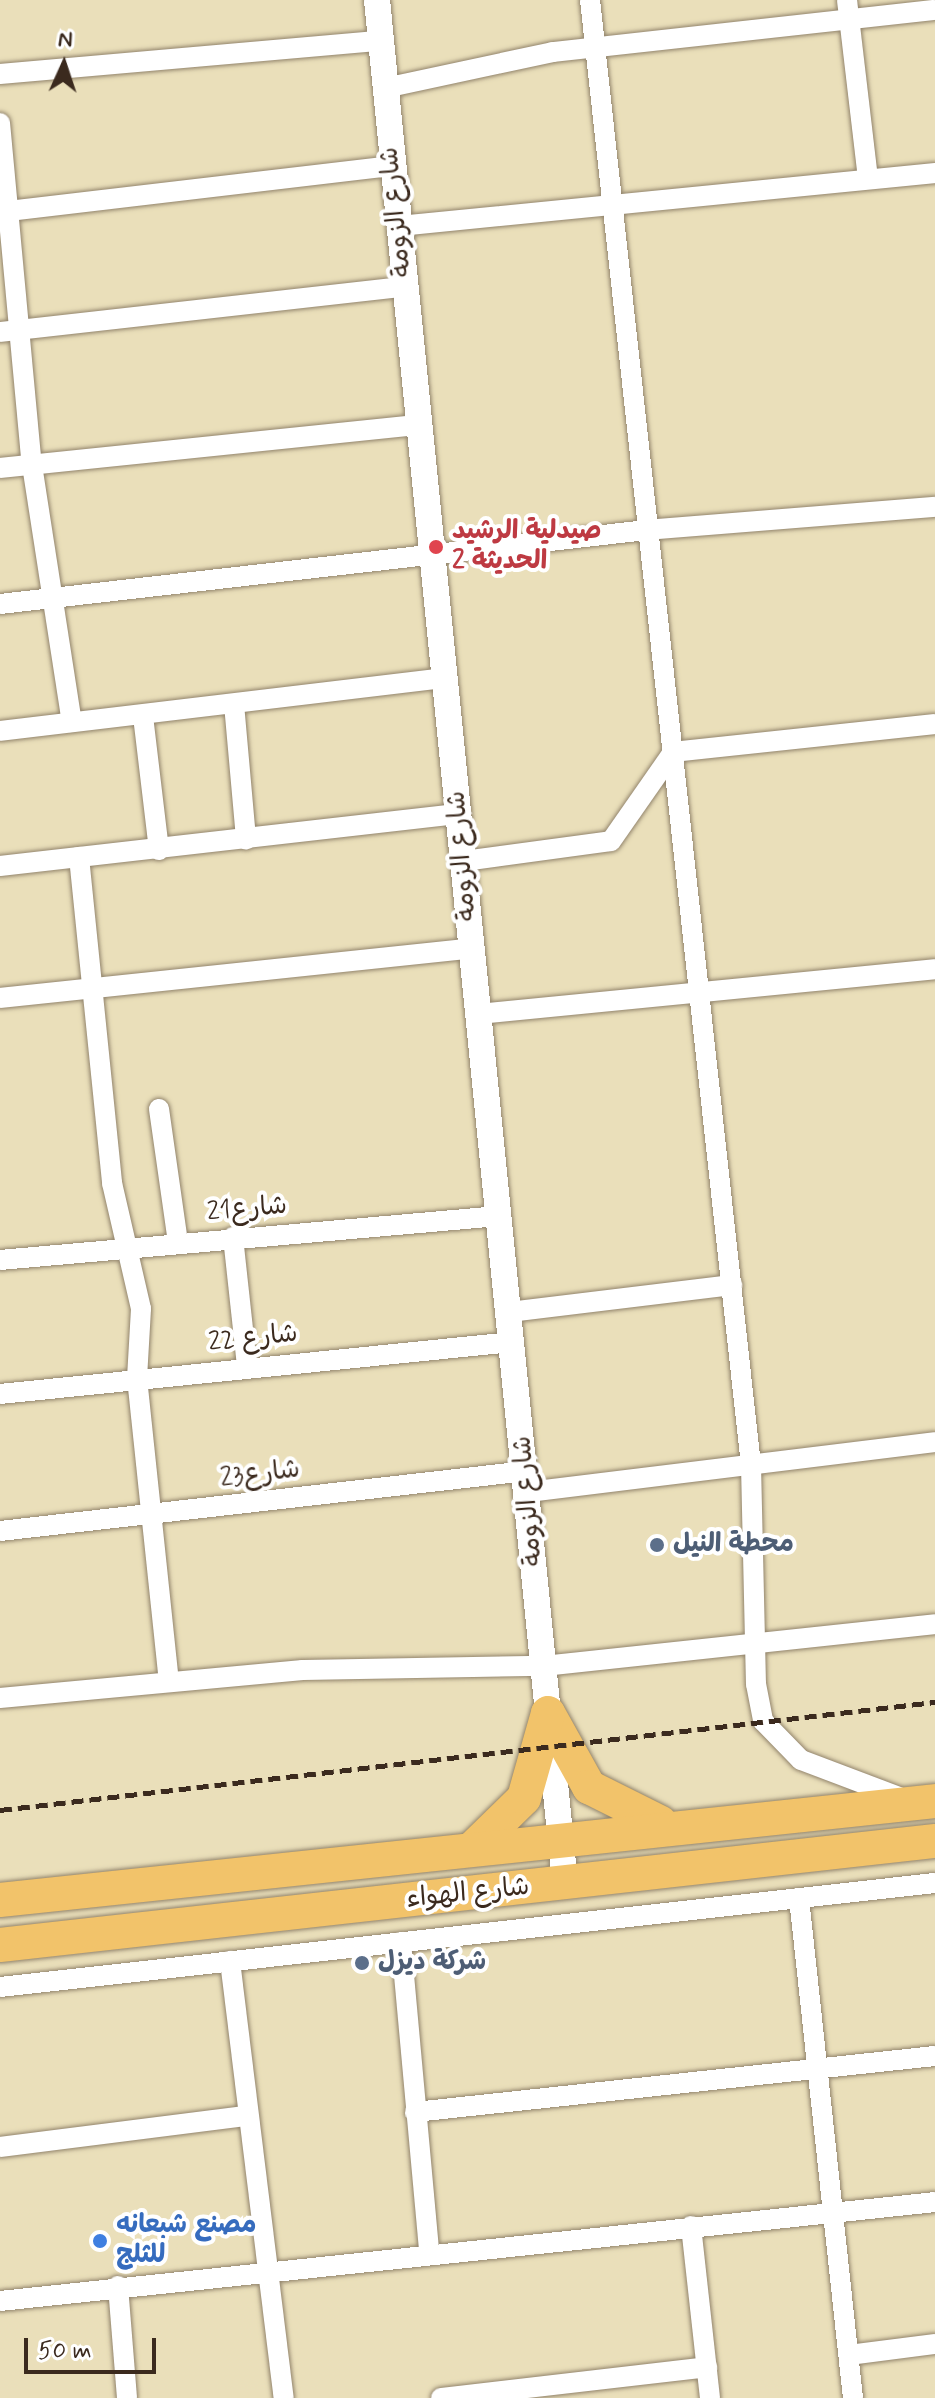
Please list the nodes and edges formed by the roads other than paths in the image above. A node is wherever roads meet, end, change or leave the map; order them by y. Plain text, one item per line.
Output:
1 (377, 0) edge
2 (590, 0) edge
3 (848, 10) edge
4 (935, 10) edge
5 (380, 41) junction
6 (595, 46) junction
7 (0, 74) edge
8 (385, 88) junction
9 (0, 123) edge
10 (392, 166) junction
11 (935, 173) edge
12 (868, 179) junction
13 (612, 204) junction
14 (4, 211) edge
15 (399, 226) junction
16 (404, 287) junction
17 (9, 331) edge
18 (419, 425) junction
19 (32, 465) junction
20 (0, 468) edge
21 (935, 507) edge
22 (646, 530) junction
23 (434, 558) junction
24 (52, 599) junction
25 (0, 604) edge
26 (446, 678) junction
27 (234, 704) junction
28 (143, 716) junction
29 (72, 722) junction
30 (935, 724) edge
31 (0, 731) edge
32 (673, 752) junction
33 (459, 814) junction
34 (246, 839) junction
35 (159, 850) junction
36 (79, 857) junction
37 (464, 861) junction
38 (0, 866) edge
39 (472, 948) junction
40 (935, 969) edge
41 (95, 987) junction
42 (696, 994) junction
43 (0, 998) edge
44 (478, 1014) junction
45 (159, 1109) dead end
46 (499, 1216) junction
47 (233, 1237) junction
48 (178, 1242) junction
49 (125, 1246) junction
50 (0, 1260) edge
51 (732, 1285) junction
52 (509, 1312) junction
53 (512, 1342) junction
54 (247, 1365) junction
55 (137, 1378) junction
56 (0, 1394) edge
57 (935, 1442) edge
58 (751, 1465) junction
59 (527, 1482) junction
60 (150, 1514) junction
61 (0, 1531) edge
62 (935, 1624) edge
63 (758, 1647) junction
64 (544, 1666) junction
65 (169, 1680) junction
66 (0, 1698) edge
67 (548, 1713) junction
68 (926, 1802) edge
69 (668, 1826) junction
70 (562, 1839) junction
71 (935, 1841) edge
72 (473, 1848) junction
73 (935, 1883) edge
74 (565, 1884) junction
75 (799, 1898) junction
76 (0, 1900) edge
77 (401, 1942) junction
78 (0, 1945) edge
79 (230, 1961) junction
80 (0, 1987) edge
81 (935, 2056) edge
82 (818, 2070) junction
83 (415, 2112) junction
84 (247, 2116) junction
85 (0, 2147) edge
86 (935, 2202) edge
87 (834, 2212) junction
88 (691, 2226) junction
89 (429, 2251) junction
90 (266, 2275) junction
91 (118, 2286) junction
92 (0, 2301) edge
93 (935, 2344) edge
94 (849, 2355) junction
95 (707, 2367) junction
96 (127, 2398) edge
97 (284, 2398) edge
98 (441, 2398) edge
99 (710, 2398) edge
100 (853, 2398) edge

1 - 5 street, شارع الزومة
2 - 6 street
3 - 4 street
3 - 6 street
3 - 12 street
5 - 7 street
5 - 8 street, شارع الزومة
6 - 8 street
6 - 13 street
8 - 10 street, شارع الزومة
9 - 14 street
10 - 14 street
10 - 15 street, شارع الزومة
11 - 12 street
12 - 13 street
13 - 15 street
13 - 22 street
14 - 17 street
15 - 16 street, شارع الزومة
16 - 17 street
16 - 18 street, شارع الزومة
17 - 19 street
18 - 19 street
18 - 23 street, شارع الزومة
19 - 20 street
19 - 24 street
21 - 22 street
22 - 23 street
22 - 32 street
23 - 24 street
23 - 26 street, شارع الزومة
24 - 25 street
24 - 29 street
26 - 27 street
26 - 33 street, شارع الزومة
27 - 28 street
27 - 34 street
28 - 29 street
28 - 35 street
29 - 31 street
30 - 32 street
32 - 37 street
32 - 42 street
33 - 34 street
33 - 37 street, شارع الزومة
34 - 35 street
35 - 36 street
36 - 38 street
36 - 41 street
37 - 39 street, شارع الزومة
39 - 41 street
39 - 44 street, شارع الزومة
40 - 42 street
41 - 43 street
41 - 49 street
42 - 44 street
42 - 51 street
44 - 46 street, شارع الزومة
45 - 48 street
46 - 47 street, شارع21
46 - 52 street, شارع الزومة
47 - 48 street, شارع21
47 - 54 street
48 - 49 street, شارع21
49 - 50 street, شارع21
49 - 55 street
51 - 52 street
51 - 58 street
52 - 53 street, شارع الزومة
53 - 54 street, شارع 22
53 - 59 street, شارع الزومة
54 - 55 street, شارع 22
55 - 56 street, شارع 22
55 - 60 street
57 - 58 street, شارع23
58 - 59 street, شارع23
58 - 63 street
59 - 60 street, شارع23
59 - 64 street, شارع الزومة
60 - 61 street, شارع23
60 - 65 street
62 - 63 street
63 - 64 street
63 - 68 street
64 - 65 street
64 - 67 street, شارع الزومة
65 - 66 street
67 - 69 highway
67 - 70 street, شارع الزومة
67 - 72 highway
68 - 69 highway, شارع الهواء
69 - 70 highway, شارع الهواء
70 - 72 highway, شارع الهواء
70 - 74 street, شارع الزومة
71 - 74 highway, شارع الهواء
72 - 76 highway, شارع الهواء
73 - 75 street
74 - 78 highway, شارع الهواء
75 - 77 street
75 - 82 street
77 - 79 street
77 - 83 street
79 - 80 street
79 - 84 street
81 - 82 street
82 - 83 street
82 - 87 street
83 - 89 street
84 - 85 street
84 - 90 street
86 - 87 street
87 - 88 street
87 - 94 street
88 - 89 street
88 - 95 street
89 - 90 street
90 - 91 street
90 - 97 street
91 - 92 street
91 - 96 street
93 - 94 street
94 - 100 street
95 - 98 street
95 - 99 street

